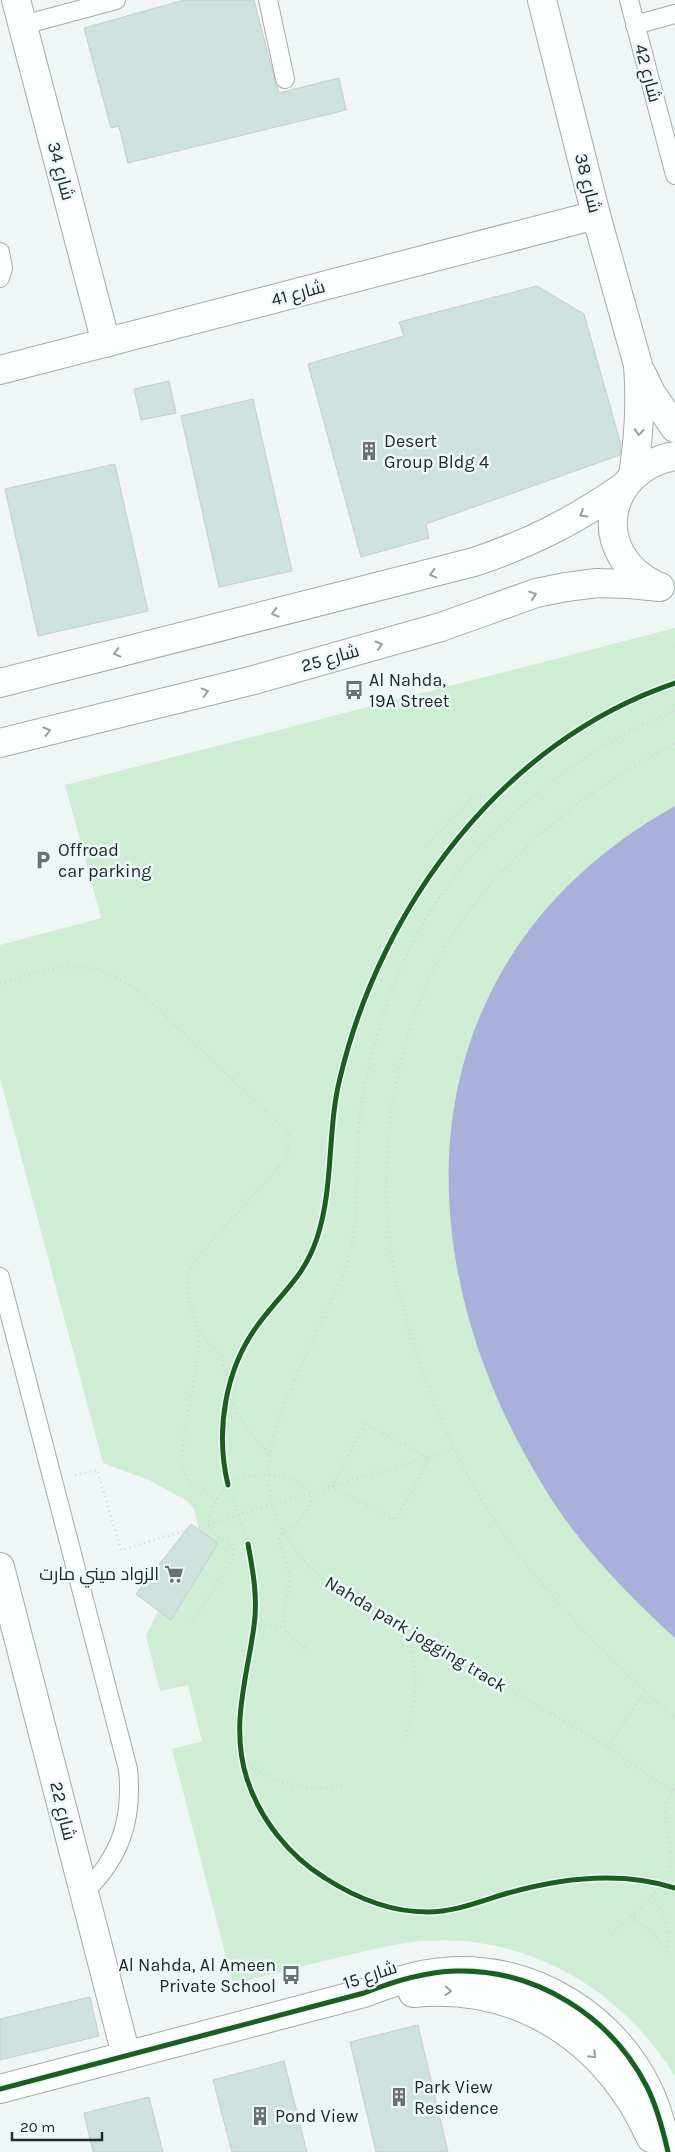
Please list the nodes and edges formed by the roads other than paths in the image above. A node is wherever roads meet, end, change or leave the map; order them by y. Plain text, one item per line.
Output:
1 (116, 0) edge
2 (268, 0) edge
3 (542, 0) edge
4 (629, 0) edge
5 (20, 13) edge
6 (675, 14) edge
7 (635, 25) junction
8 (285, 79) dead end
9 (675, 175) edge
10 (596, 215) junction
11 (0, 252) edge
12 (0, 278) edge
13 (106, 342) junction
14 (638, 365) junction
15 (0, 370) edge
16 (675, 428) edge
17 (675, 456) edge
18 (628, 481) junction
19 (667, 588) edge
20 (0, 683) edge
21 (0, 743) edge
22 (0, 1276) edge
23 (0, 1571) edge
24 (84, 1892) junction
25 (364, 1993) junction
26 (126, 2055) junction
27 (0, 2089) edge
28 (659, 2152) edge
29 (668, 2152) edge

1 - 5 lane
2 - 8 lane
3 - 10 street, شارع 38
4 - 7 lane, شارع 42
5 - 13 street, شارع 34
6 - 7 lane
7 - 9 lane, شارع 42
10 - 13 street, شارع 41
10 - 14 street, شارع 38
11 - 12 lane
13 - 15 street, شارع 41
14 - 16 street, شارع 38
14 -> 18 street, شارع 38
17 - 18 street
18 - 19 street, شارع 38
18 -> 20 street
21 -> 19 street, شارع 25
22 - 24 lane
23 - 24 street, شارع 22
24 - 26 street, شارع 22
25 - 26 street, شارع 15
25 -> 28 street, شارع 15
25 - 29 street, شارع 15
26 - 27 street, شارع 15

